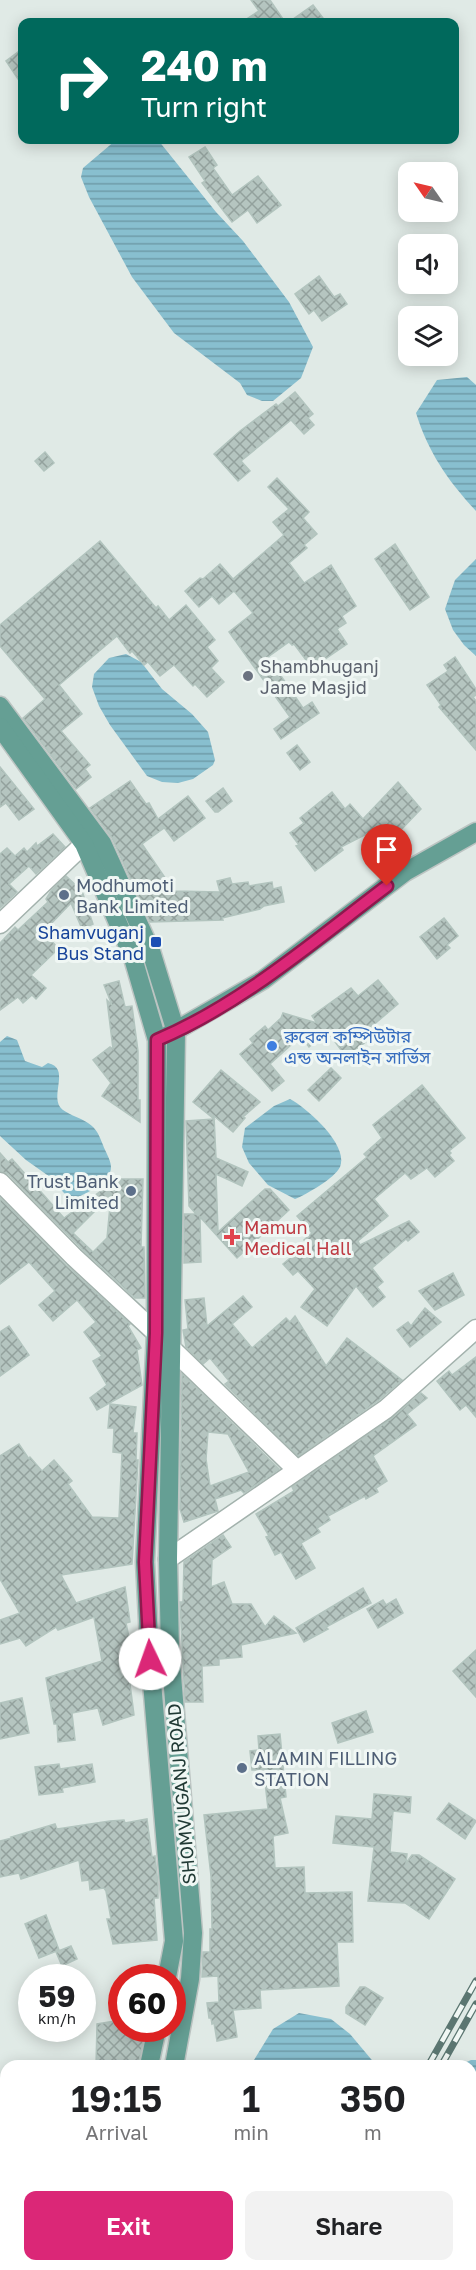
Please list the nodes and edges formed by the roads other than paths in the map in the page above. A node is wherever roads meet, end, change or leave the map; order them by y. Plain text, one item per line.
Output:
1 (0, 706) edge
2 (0, 727) edge
3 (476, 832) edge
4 (84, 844) junction
5 (0, 924) edge
6 (177, 1032) junction
7 (157, 1040) junction
8 (0, 1182) edge
9 (476, 1329) edge
10 (156, 1333) junction
11 (171, 1348) junction
12 (296, 1469) junction
13 (168, 1559) junction
14 (170, 1964) edge
15 (154, 2042) edge
16 (150, 2060) edge
17 (175, 2060) edge

1 - 6 main road, SHOMVUGANJ ROAD
2 - 4 main road, SHOMVUGANJ ROAD
3 - 6 main road
4 - 5 street
4 - 7 main road, SHOMVUGANJ ROAD
6 - 7 main road
6 - 11 main road, SHOMVUGANJ ROAD
7 - 10 main road, SHOMVUGANJ ROAD
8 - 10 street
9 - 12 street
10 - 14 main road, SHOMVUGANJ ROAD
11 - 12 street
11 - 13 main road, SHOMVUGANJ ROAD
12 - 13 street
13 - 17 main road, SHOMVUGANJ ROAD
15 - 16 main road

